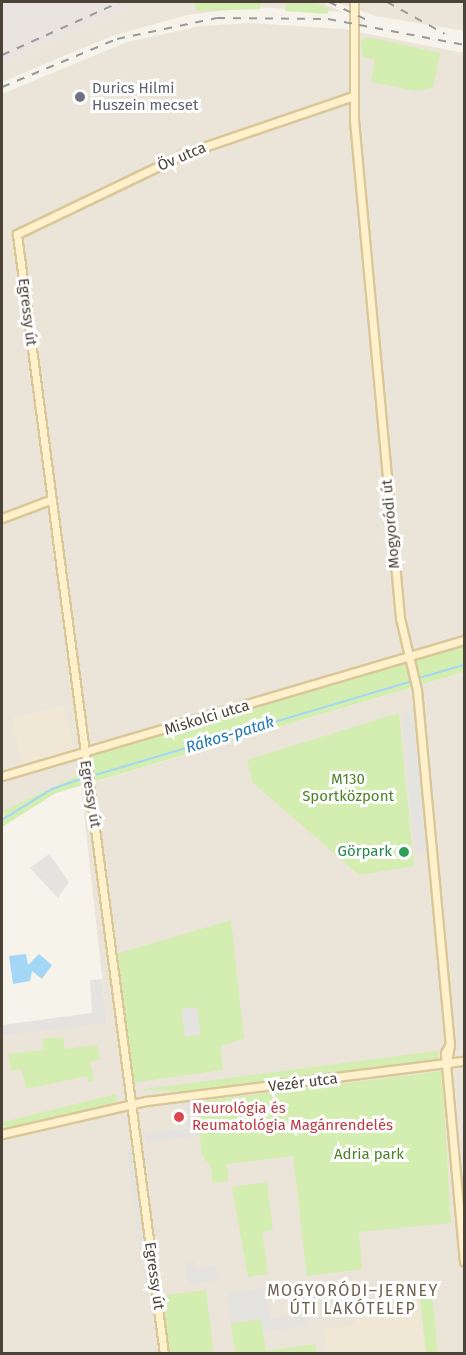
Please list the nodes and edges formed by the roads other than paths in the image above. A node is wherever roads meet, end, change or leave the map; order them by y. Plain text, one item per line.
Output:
1 (354, 2) edge
2 (353, 96) junction
3 (17, 234) joint
4 (50, 500) junction
5 (2, 518) edge
6 (465, 640) edge
7 (411, 656) junction
8 (83, 754) junction
9 (2, 776) edge
10 (465, 1061) edge
11 (447, 1064) junction
12 (130, 1104) junction
13 (2, 1134) edge
14 (465, 1261) edge
15 (164, 1353) edge

1 - 2 street, Mogyoródi út
2 - 3 street, Öv utca
2 - 7 street, Mogyoródi út
3 - 4 street, Egressy út
4 - 5 street
4 - 8 street, Egressy út
6 - 7 street, Miskolci utca
7 - 8 street, Miskolci utca
7 - 11 street, Mogyoródi út
8 - 9 street, Miskolci utca
8 - 12 street, Egressy út
10 - 11 street, Vezér utca
11 - 12 street, Vezér utca
11 - 14 street, Mogyoródi út
12 - 13 street, Vezér utca
12 - 15 street, Egressy út

